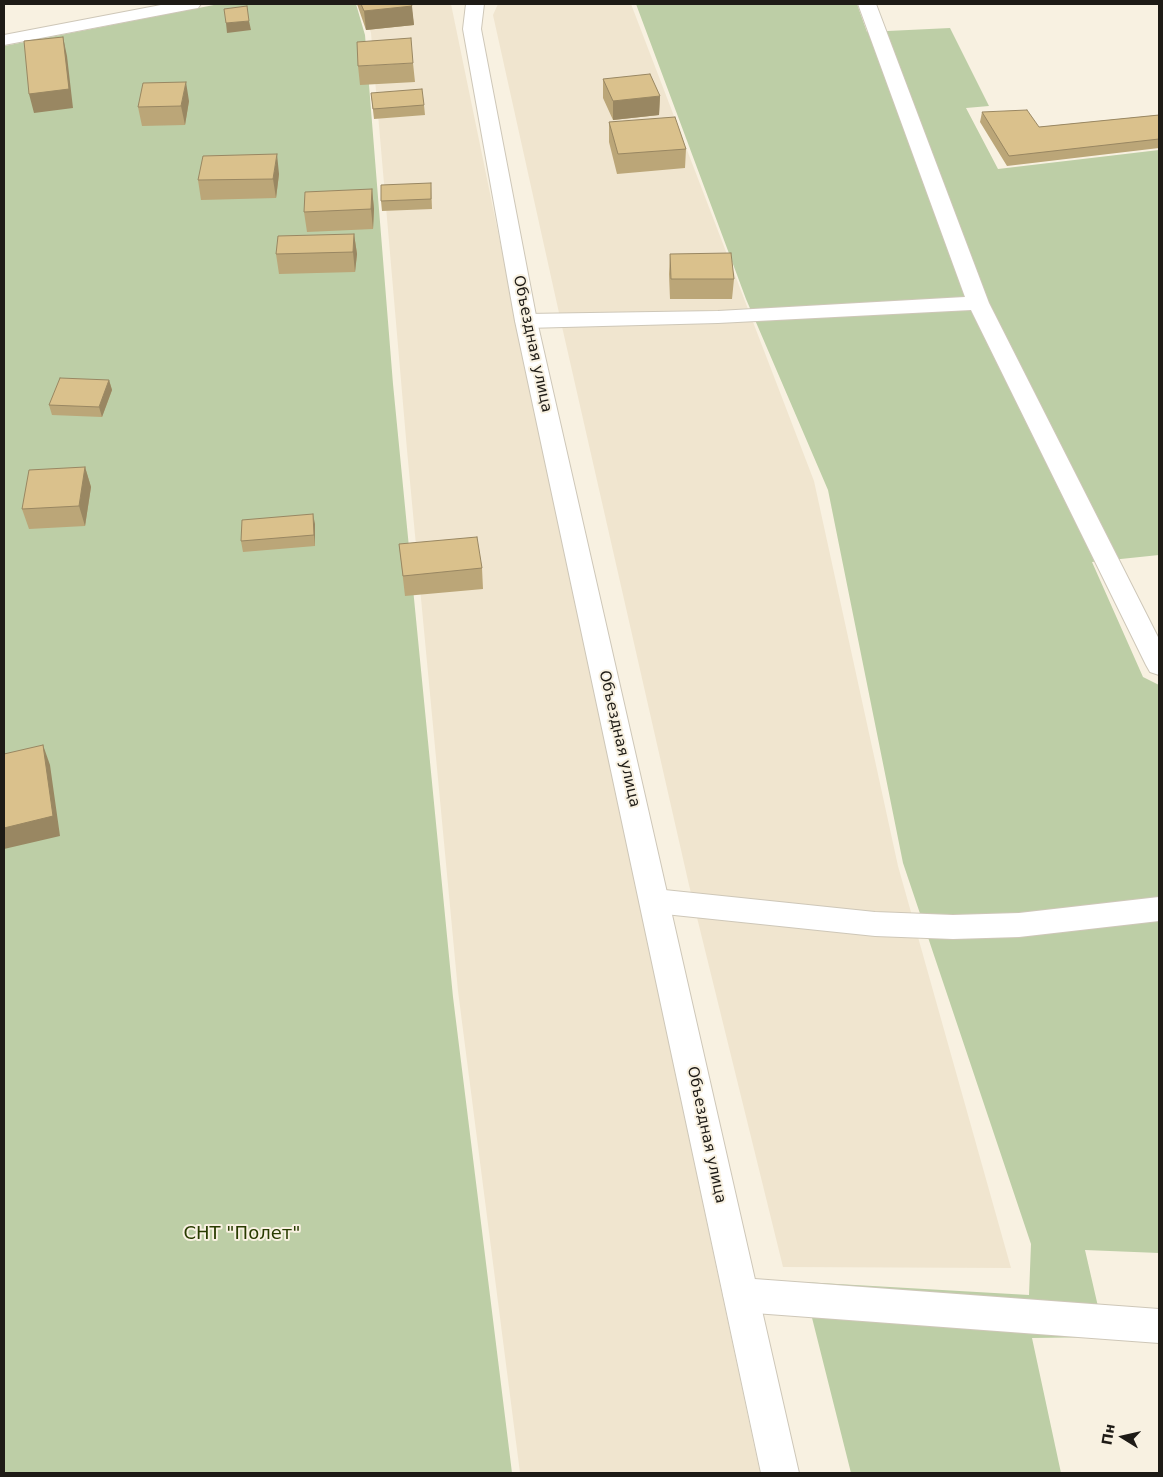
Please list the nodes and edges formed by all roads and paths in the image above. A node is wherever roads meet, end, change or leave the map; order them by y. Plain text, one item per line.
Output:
1 (192, 4) edge
2 (475, 4) edge
3 (868, 4) edge
4 (4, 40) edge
5 (978, 303) junction
6 (526, 321) junction
7 (1159, 665) edge
8 (655, 901) junction
9 (1159, 909) edge
10 (741, 1295) junction
11 (1159, 1326) edge
12 (780, 1473) edge

1 - 4 main road
2 - 6 main road, Объездная улица
3 - 5 main road
5 - 6 main road
5 - 7 main road
6 - 8 main road, Объездная улица
8 - 9 main road
8 - 10 main road, Объездная улица
10 - 11 main road
10 - 12 main road, Объездная улица

